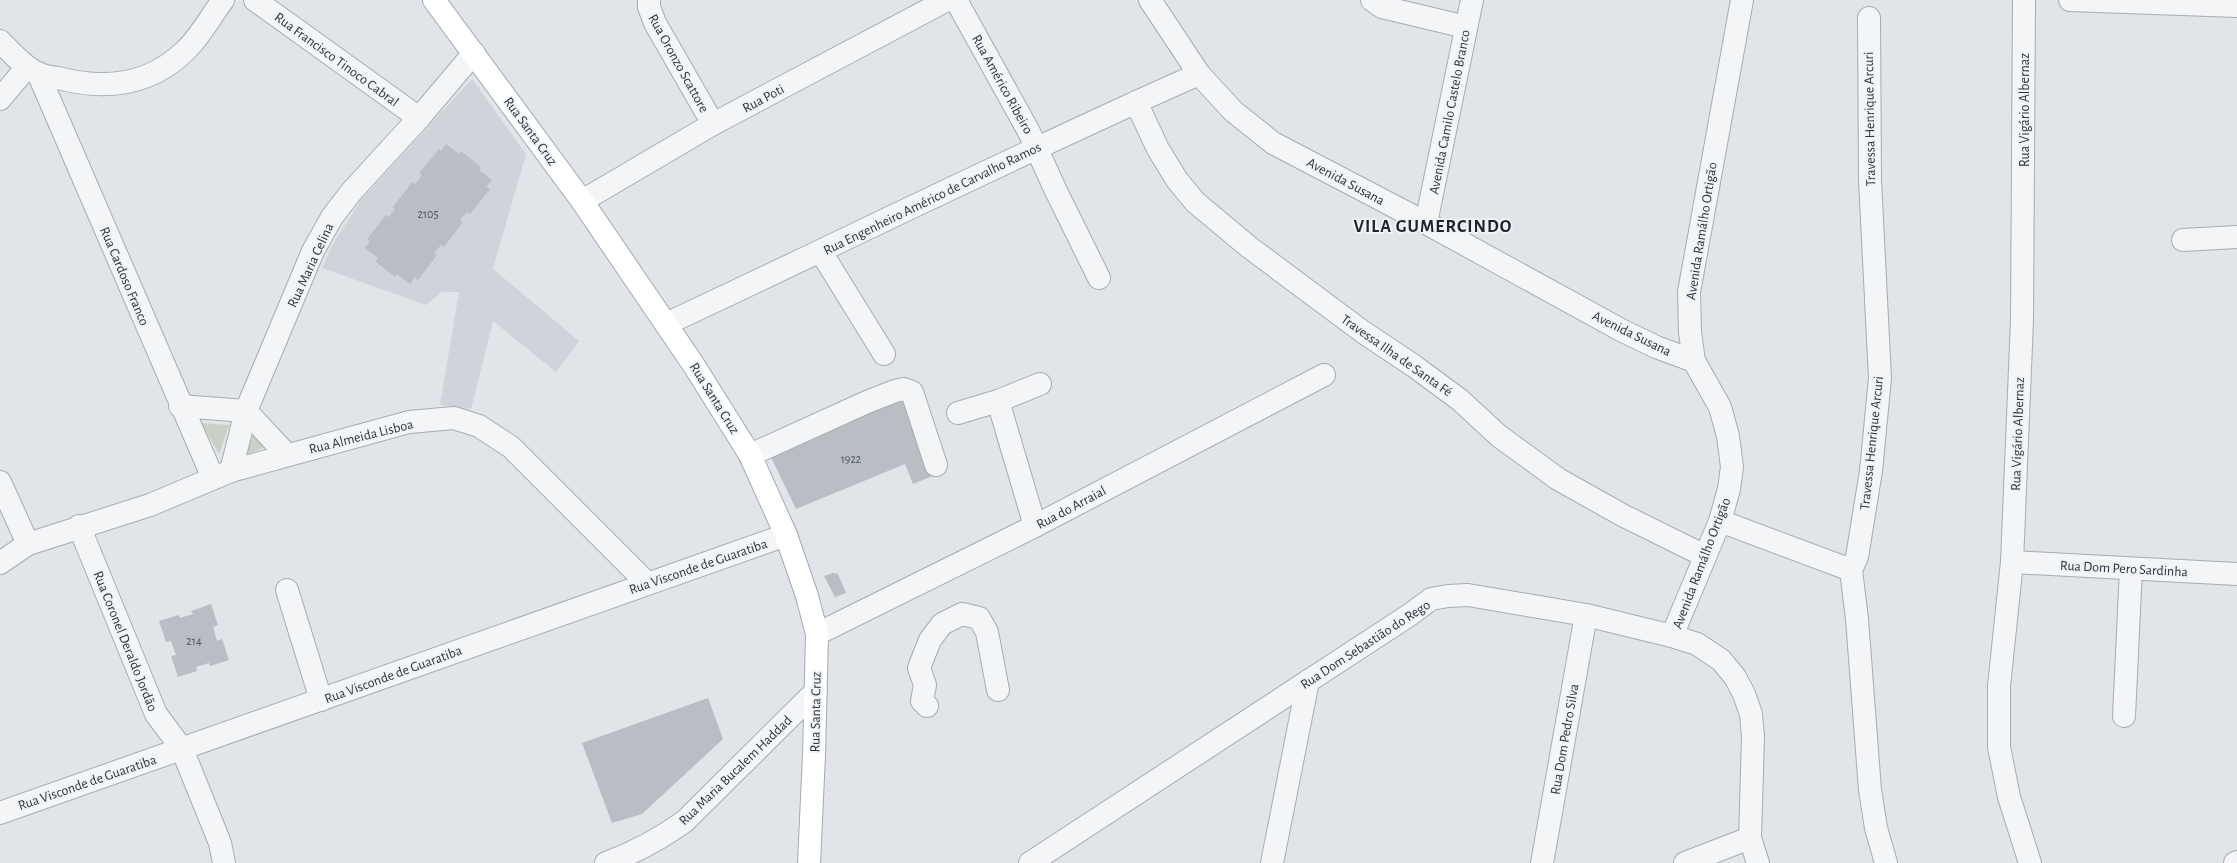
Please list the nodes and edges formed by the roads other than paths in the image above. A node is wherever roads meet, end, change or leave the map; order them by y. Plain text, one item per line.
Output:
1 (223, 0) edge
2 (255, 0) edge
3 (434, 0) edge
4 (649, 0) edge
5 (947, 0) edge
6 (956, 0) edge
7 (1150, 0) edge
8 (1372, 0) edge
9 (1472, 0) edge
10 (1742, 0) edge
11 (2024, 0) edge
12 (2070, 0) edge
13 (2237, 6) edge
14 (1868, 18) dead end
15 (1466, 27) junction
16 (0, 41) edge
17 (474, 53) junction
18 (32, 70) junction
19 (1199, 74) junction
20 (0, 99) edge
21 (1136, 102) junction
22 (419, 118) junction
23 (713, 124) junction
24 (1036, 148) junction
25 (582, 201) junction
26 (1426, 223) junction
27 (2237, 237) edge
28 (2183, 240) dead end
29 (821, 252) junction
30 (1099, 278) dead end
31 (666, 324) junction
32 (884, 354) dead end
33 (1694, 361) junction
34 (1324, 375) dead end
35 (1040, 384) dead end
36 (998, 401) junction
37 (180, 406) junction
38 (246, 411) junction
39 (958, 413) dead end
40 (287, 455) junction
41 (750, 455) junction
42 (936, 465) dead end
43 (222, 475) junction
44 (0, 482) edge
45 (1720, 521) junction
46 (79, 526) junction
47 (1035, 526) junction
48 (786, 535) junction
49 (28, 544) junction
50 (1706, 556) junction
51 (0, 562) edge
52 (2012, 562) junction
53 (2131, 569) junction
54 (1851, 570) junction
55 (2237, 574) edge
56 (647, 583) junction
57 (287, 590) dead end
58 (1586, 615) junction
59 (816, 634) junction
60 (1672, 636) junction
61 (1308, 681) junction
62 (998, 690) dead end
63 (816, 691) junction
64 (321, 700) junction
65 (926, 706) dead end
66 (2124, 716) dead end
67 (182, 749) junction
68 (0, 813) edge
69 (1750, 838) junction
70 (1049, 856) edge
71 (224, 863) edge
72 (606, 863) edge
73 (808, 863) edge
74 (1030, 863) edge
75 (1272, 863) edge
76 (1542, 863) edge
77 (1684, 863) edge
78 (1758, 863) edge
79 (1886, 863) edge
80 (2030, 863) edge

1 - 18 street
2 - 22 street, Rua Francisco Tinoco Cabral
3 - 17 main road, Rua Santa Cruz
4 - 23 street, Rua Oronzo Scattore
5 - 23 street, Rua Poti
6 - 24 street, Rua Américo Ribeiro
7 - 19 street, Avenida Susana
8 - 15 street
9 - 15 street, Avenida Camilo Castelo Branco
10 - 33 street, Avenida Ramálho Ortigão
11 - 52 street, Rua Vigário Albernaz
12 - 13 street
14 - 54 street, Travessa Henrique Arcuri
15 - 26 street, Avenida Camilo Castelo Branco
16 - 18 street
17 - 22 street, Rua Maria Celina
17 - 25 main road, Rua Santa Cruz
18 - 20 street
18 - 37 street, Rua Cardoso Franco
19 - 21 street, Rua Engenheiro Américo de Carvalho Ramos
19 - 26 street, Avenida Susana
21 - 24 street, Rua Engenheiro Américo de Carvalho Ramos
21 - 50 street, Travessa Ilha de Santa Fé
22 - 38 street, Rua Maria Celina
23 - 25 street, Rua Poti
24 - 29 street, Rua Engenheiro Américo de Carvalho Ramos
24 - 30 street, Rua Américo Ribeiro
25 - 31 main road, Rua Santa Cruz
26 - 33 street, Avenida Susana
27 - 28 street
29 - 31 street, Rua Engenheiro Américo de Carvalho Ramos
29 - 32 street
31 - 41 main road, Rua Santa Cruz
33 - 45 street, Avenida Ramálho Ortigão
34 - 47 street, Rua do Arraial
35 - 36 street
36 - 39 street
36 - 47 street
37 - 38 street
37 - 43 street, Rua Cardoso Franco
38 - 40 street
38 - 43 street, Rua Maria Celina
40 - 43 street, Rua Almeida Lisboa
40 - 56 street, Rua Almeida Lisboa
41 - 42 street
41 - 48 main road, Rua Santa Cruz
43 - 46 street, Rua Almeida Lisboa
44 - 49 street
45 - 50 street, Avenida Ramálho Ortigão
45 - 54 street
46 - 49 street, Rua Almeida Lisboa
46 - 67 street, Rua Coronel Deraldo Jordão
47 - 59 street, Rua do Arraial
48 - 56 street, Rua Visconde de Guaratiba
48 - 59 main road, Rua Santa Cruz
49 - 51 street, Rua Almeida Lisboa
50 - 60 street, Avenida Ramálho Ortigão
52 - 53 street, Rua Dom Pero Sardinha
52 - 80 street, Rua Vigário Albernaz
53 - 55 street, Rua Dom Pero Sardinha
53 - 66 street
54 - 79 street, Travessa Henrique Arcuri
56 - 64 street, Rua Visconde de Guaratiba
57 - 64 street
58 - 60 street, Rua Dom Sebastião do Rego
58 - 61 street, Rua Dom Sebastião do Rego
58 - 76 street, Rua Dom Pedro Silva
59 - 63 main road, Rua Santa Cruz
60 - 69 street, Rua Dom Sebastião do Rego
61 - 70 street, Rua Dom Sebastião do Rego
61 - 75 street
62 - 65 street
63 - 72 street, Rua Maria Bucalem Haddad
63 - 73 main road, Rua Santa Cruz
64 - 67 street, Rua Visconde de Guaratiba
67 - 68 street, Rua Visconde de Guaratiba
67 - 71 street, Rua Coronel Deraldo Jordão
69 - 77 street
69 - 78 street, Rua Dom Sebastião do Rego
70 - 74 street, Rua Dom Sebastião do Rego

